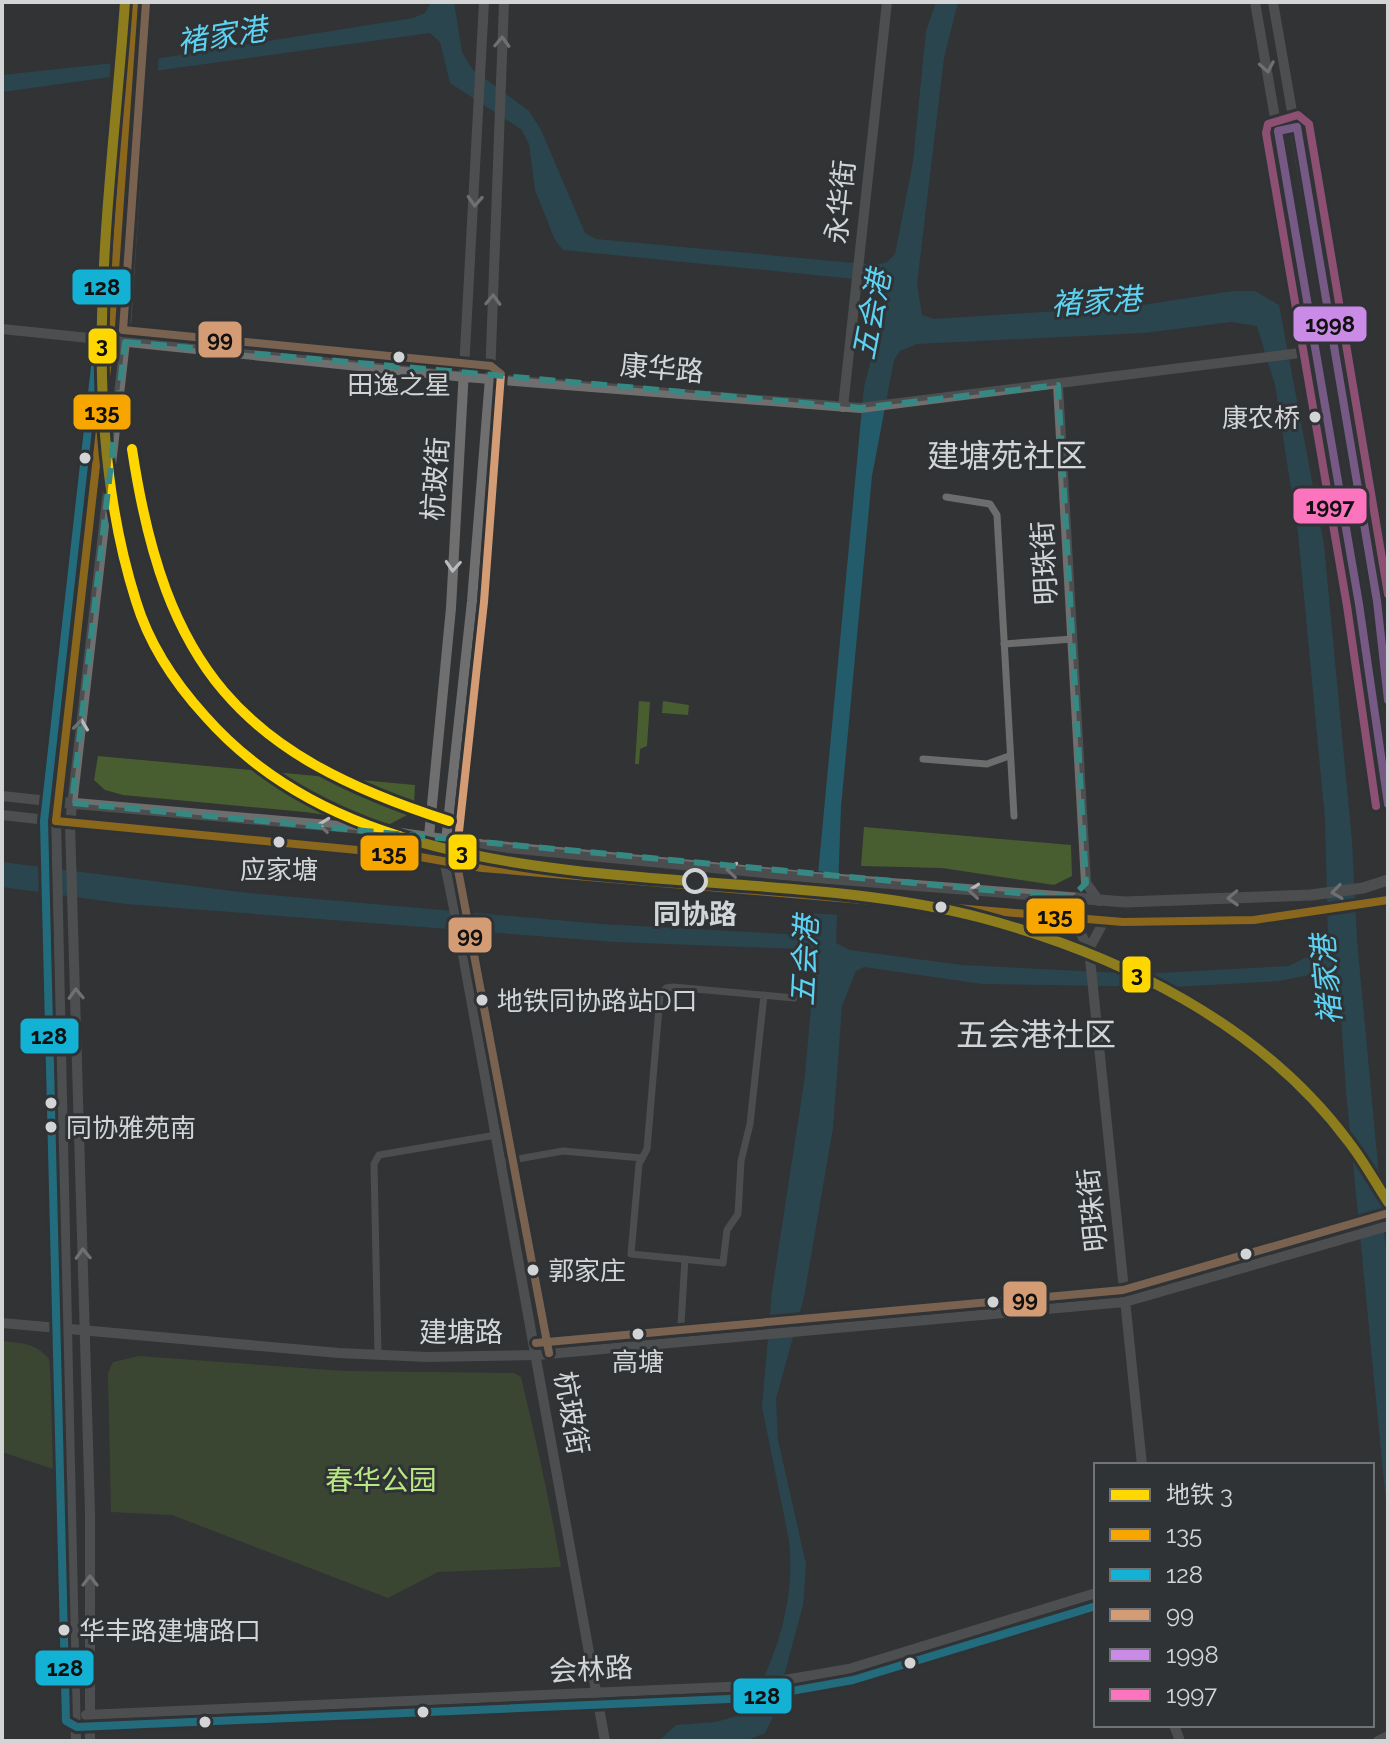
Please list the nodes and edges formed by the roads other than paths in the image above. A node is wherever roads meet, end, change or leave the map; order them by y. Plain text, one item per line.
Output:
1 (134, 2) edge
2 (147, 2) edge
3 (484, 2) edge
4 (504, 2) edge
5 (887, 2) edge
6 (1255, 2) edge
7 (1273, 2) edge
8 (2, 329) edge
9 (110, 341) junction
10 (125, 342) junction
11 (1316, 351) junction
12 (465, 377) junction
13 (490, 378) junction
14 (1058, 385) junction
15 (843, 407) junction
16 (946, 497) dead end
17 (1073, 639) junction
18 (1004, 644) junction
19 (1388, 700) edge
20 (1009, 756) junction
21 (923, 759) dead end
22 (2, 796) edge
23 (58, 802) junction
24 (72, 803) junction
25 (1388, 804) edge
26 (2, 815) edge
27 (1014, 816) dead end
28 (56, 821) junction
29 (70, 823) junction
30 (429, 836) junction
31 (449, 840) junction
32 (444, 859) junction
33 (1388, 880) edge
34 (1086, 883) junction
35 (1071, 898) junction
36 (1388, 900) edge
37 (1099, 901) junction
38 (1073, 919) junction
39 (1104, 921) junction
40 (1089, 949) junction
41 (764, 995) junction
42 (794, 998) dead end
43 (496, 1135) junction
44 (642, 1158) junction
45 (501, 1162) junction
46 (1388, 1226) edge
47 (685, 1259) junction
48 (1125, 1302) junction
49 (2, 1323) edge
50 (68, 1330) junction
51 (85, 1332) junction
52 (680, 1341) junction
53 (378, 1355) junction
54 (537, 1355) junction
55 (1142, 1463) edge
56 (1094, 1594) edge
57 (597, 1693) junction
58 (76, 1715) junction
59 (90, 1715) junction
60 (1388, 1736) edge
61 (76, 1741) edge
62 (90, 1741) edge
63 (605, 1741) edge
64 (1378, 1741) edge

1 - 9 street
2 - 10 street
3 -> 12 street, 杭玻街
13 -> 4 street, 杭玻街
5 - 15 street, 永华街
6 -> 11 street
7 - 19 street
8 - 9 street, 康华路
9 - 10 street, 康华路
9 - 23 street
10 - 12 street, 康华路
24 -> 10 street
11 - 14 street, 康华路
11 - 25 street
12 - 13 street, 康华路
12 -> 30 street, 杭玻街
13 - 15 street, 康华路
13 - 31 street, 杭玻街
14 - 15 street, 康华路
14 - 17 street, 明珠街
16 - 18 street
17 - 18 street
17 - 34 street, 明珠街
18 - 20 street
20 - 21 street
20 - 27 street
22 - 23 street
23 - 24 main road
23 - 28 street
24 - 29 street
30 -> 24 main road
26 - 28 street
28 - 29 main road
28 - 50 street
29 - 32 main road
51 -> 29 street
30 - 31 main road
30 - 32 street, 杭玻街
31 - 32 street, 杭玻街
35 -> 31 main road
32 - 38 main road
32 - 43 street, 杭玻街
33 -> 37 main road
34 - 35 street
34 - 37 street
35 - 37 main road
36 - 39 main road
38 - 39 main road
38 - 40 street, 明珠街
39 - 40 street
40 - 48 street, 明珠街
41 - 42 street
41 - 44 street
41 - 47 street
43 - 45 street, 杭玻街
43 - 53 street
44 - 45 street
44 - 47 street
45 - 54 street, 杭玻街
46 - 48 street, 建塘路
47 - 52 street
48 - 52 street, 建塘路
48 - 55 street, 明珠街
49 - 50 street, 建塘路
50 - 51 street, 建塘路
50 - 58 street
51 - 53 street, 建塘路
59 -> 51 street
52 - 54 street, 建塘路
53 - 54 street, 建塘路
54 - 57 street, 杭玻街
56 - 57 street, 会林路
57 - 59 street, 会林路
57 - 63 street, 杭玻街
58 - 59 street, 会林路
58 - 61 street
59 - 62 street
60 - 64 street

